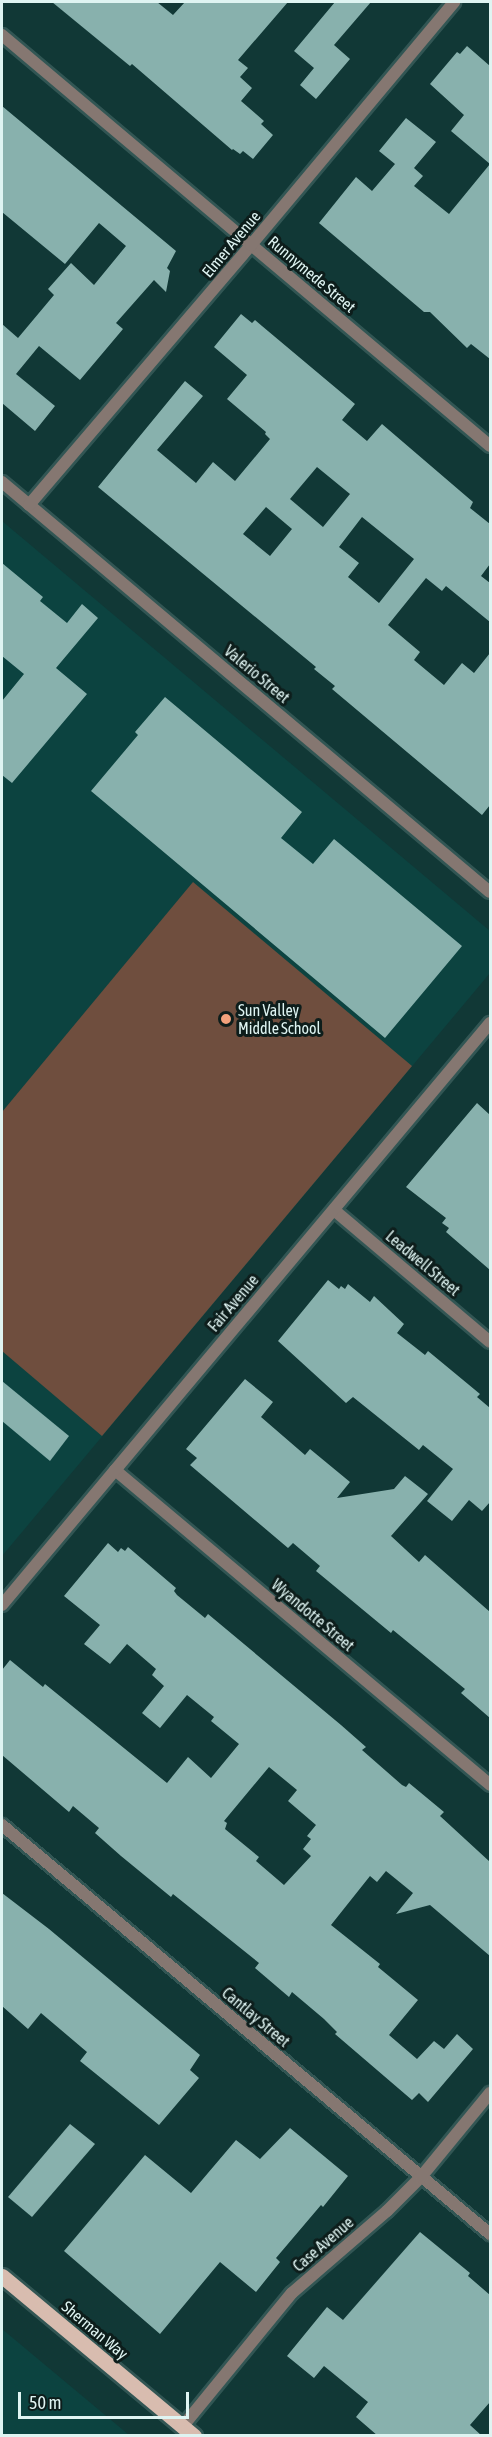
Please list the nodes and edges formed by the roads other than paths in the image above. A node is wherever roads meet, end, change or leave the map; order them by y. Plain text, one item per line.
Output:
1 (454, 2) edge
2 (2, 35) edge
3 (251, 245) junction
4 (490, 446) edge
5 (2, 482) edge
6 (29, 505) junction
7 (490, 892) edge
8 (490, 1023) edge
9 (334, 1210) junction
10 (490, 1342) edge
11 (115, 1470) junction
12 (2, 1605) edge
13 (490, 1785) edge
14 (2, 1825) edge
15 (490, 2093) edge
16 (421, 2177) junction
17 (490, 2234) edge
18 (2, 2276) edge
19 (189, 2431) edge

1 - 3 street, Elmer Avenue
2 - 3 street, Runnymede Street
3 - 4 street, Runnymede Street
3 - 6 street, Elmer Avenue
5 - 6 street, Valerio Street
6 - 7 street, Valerio Street
8 - 9 street, Fair Avenue
9 - 10 street, Leadwell Street
9 - 11 street, Fair Avenue
11 - 12 street, Fair Avenue
11 - 13 street, Wyandotte Street
14 - 16 street, Cantlay Street
15 - 16 street, Case Avenue
16 - 17 street, Cantlay Street
16 - 19 street, Case Avenue
18 - 19 main road, Sherman Way

